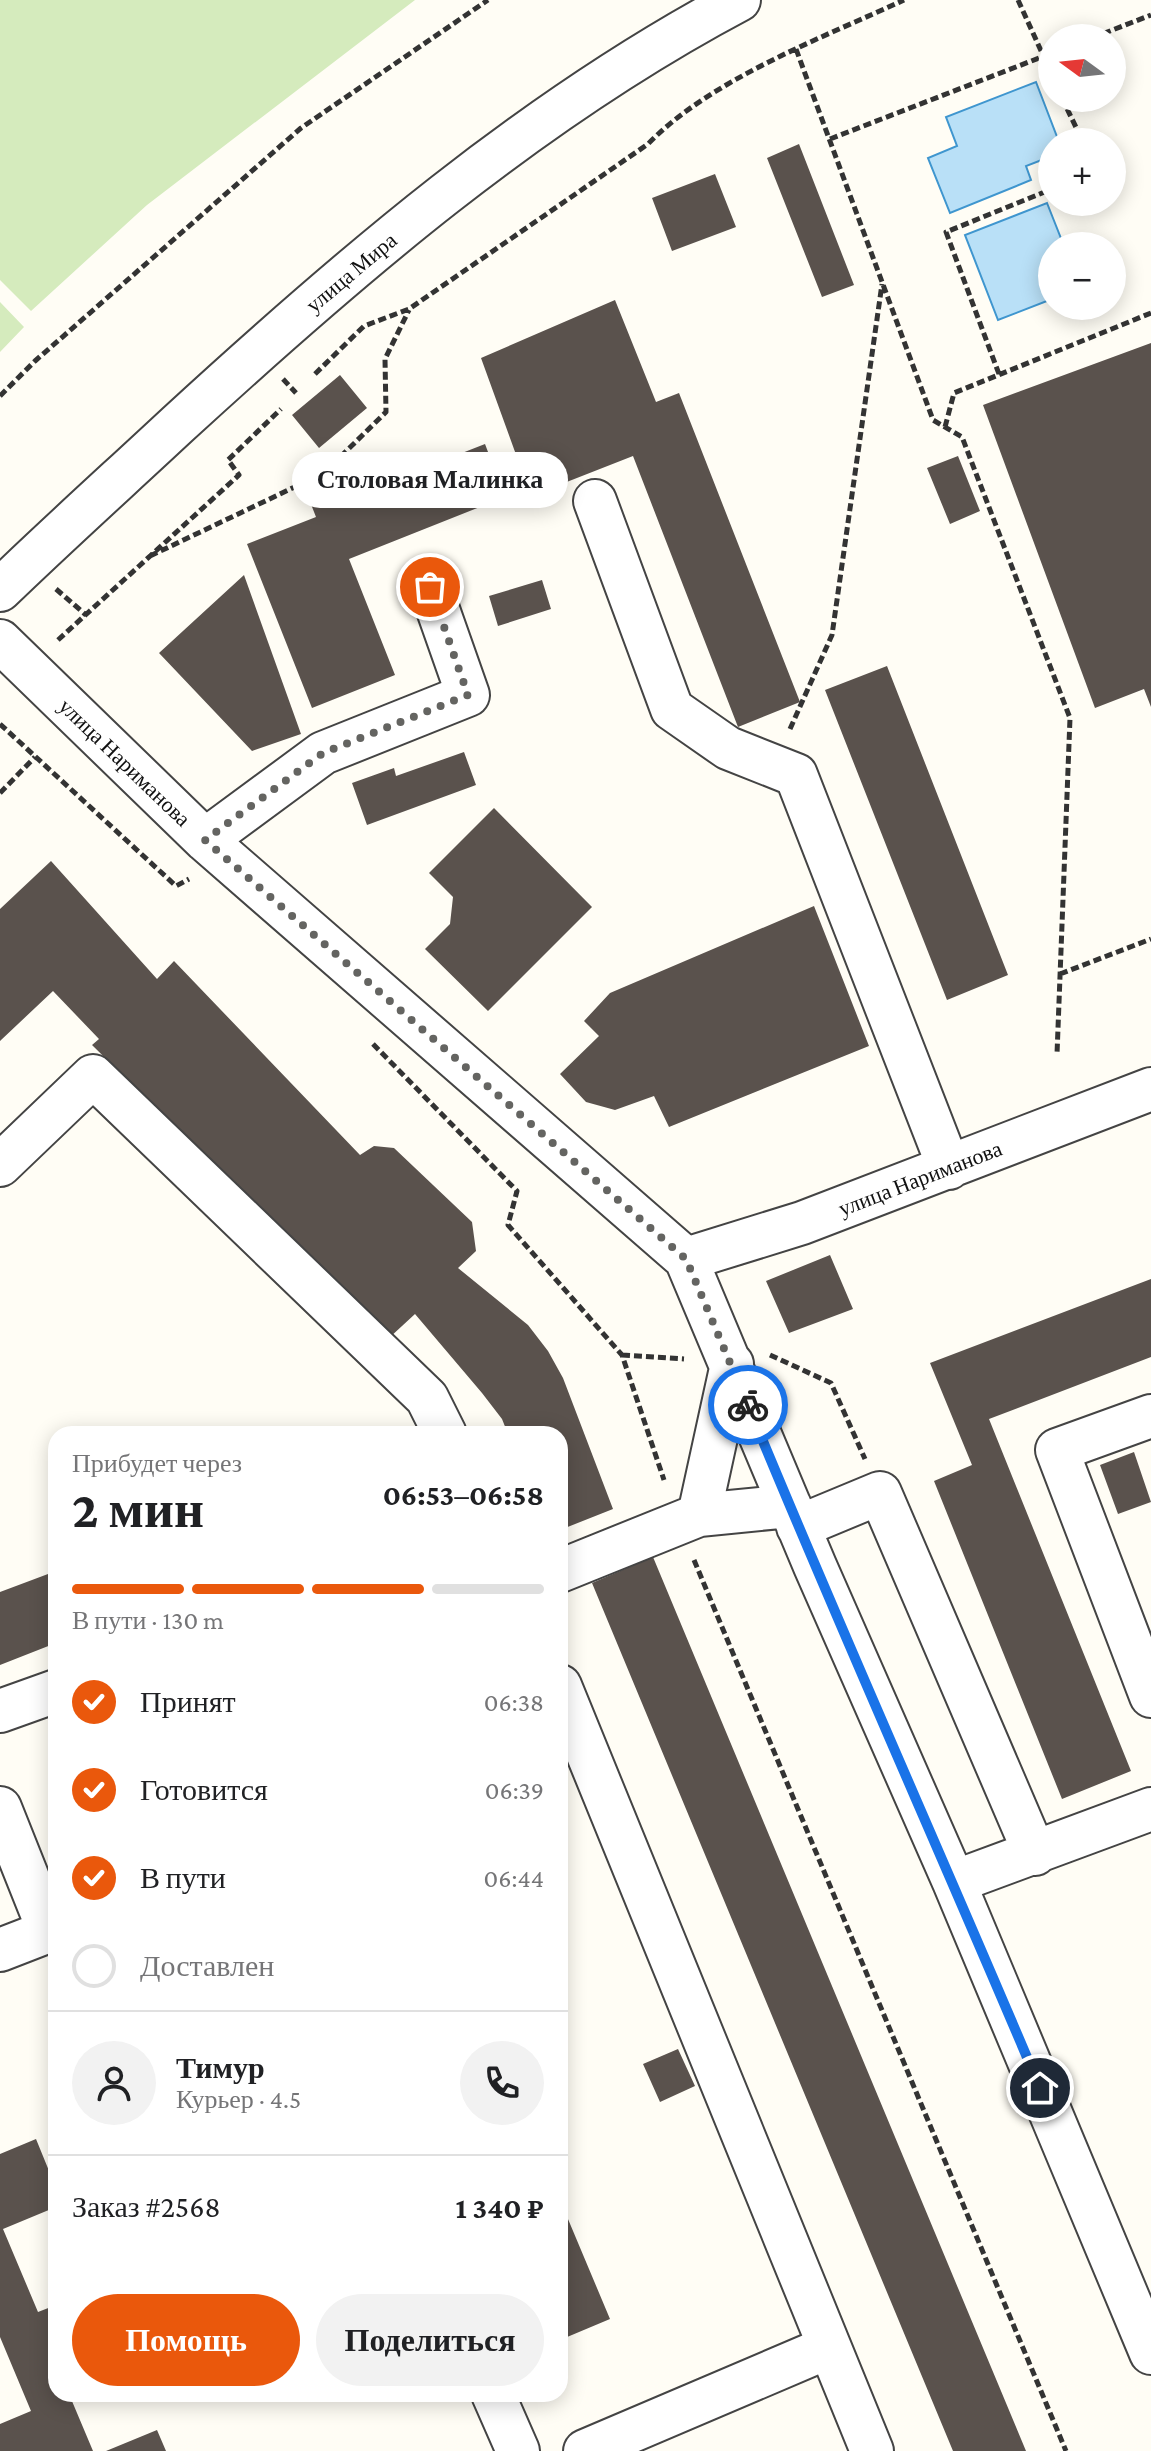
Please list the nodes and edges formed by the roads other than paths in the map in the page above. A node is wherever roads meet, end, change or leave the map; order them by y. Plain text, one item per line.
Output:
1 (739, 0) edge
2 (677, 15) edge
3 (595, 501) dead end
4 (430, 587) dead end
5 (0, 590) edge
6 (0, 641) edge
7 (205, 840) junction
8 (1151, 1089) edge
9 (0, 1165) edge
10 (949, 1168) junction
11 (686, 1259) junction
12 (732, 1364) junction
13 (1151, 1416) edge
14 (441, 1426) edge
15 (699, 1515) junction
16 (794, 1516) junction
17 (568, 1568) edge
18 (48, 1694) edge
19 (1151, 1696) edge
20 (568, 1706) edge
21 (0, 1711) edge
22 (0, 1808) edge
23 (1151, 1809) edge
24 (1035, 1854) junction
25 (954, 1882) junction
26 (48, 1928) edge
27 (48, 1931) edge
28 (0, 1950) edge
29 (829, 2347) junction
30 (1151, 2353) edge
31 (497, 2402) edge
32 (518, 2451) edge
33 (585, 2451) edge
34 (872, 2451) edge

1 - 2 street, улица Мира
2 - 5 street, улица Мира
3 - 10 street
4 - 7 street
6 - 7 street, улица Нариманова
7 - 11 street, улица Нариманова
8 - 10 street, улица Нариманова
9 - 14 street
10 - 11 street, улица Нариманова
11 - 12 street, улица Нариманова
12 - 15 street
12 - 16 street, улица Нариманова
13 - 19 street
15 - 16 street
15 - 17 street
16 - 24 street
16 - 25 street, улица Нариманова
18 - 21 street
20 - 29 street
22 - 26 street
23 - 24 street
24 - 25 street
25 - 30 street, улица Нариманова
27 - 28 street
29 - 33 street
29 - 34 street
31 - 32 street

